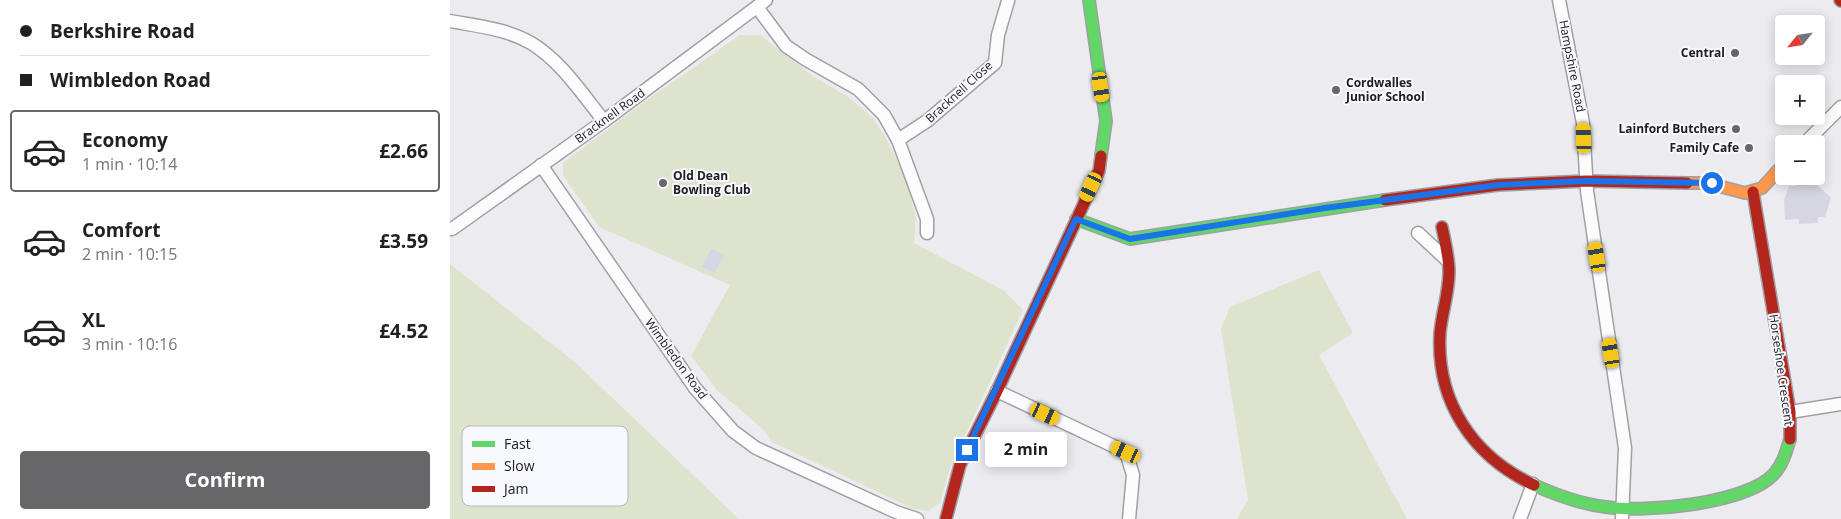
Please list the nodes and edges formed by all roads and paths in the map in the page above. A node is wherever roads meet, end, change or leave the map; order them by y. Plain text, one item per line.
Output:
1 (1089, 0) edge
2 (1559, 0) edge
3 (1008, 1) edge
4 (761, 3) edge
5 (450, 21) edge
6 (1841, 107) edge
7 (604, 121) junction
8 (1813, 135) edge
9 (898, 140) junction
10 (542, 165) junction
11 (1775, 174) edge
12 (1586, 181) junction
13 (1753, 192) junction
14 (1076, 219) junction
15 (1442, 227) dead end
16 (452, 229) dead end
17 (927, 233) dead end
18 (1418, 233) dead end
19 (1447, 260) junction
20 (997, 391) junction
21 (1841, 404) edge
22 (1790, 412) junction
23 (1533, 484) junction
24 (1621, 514) edge
25 (917, 519) edge
26 (946, 519) edge
27 (1129, 519) edge
28 (1520, 519) edge

1 - 14 street
2 - 12 street, Hampshire Road
3 - 9 street, Bracknell Close
4 - 7 street, Bracknell Road
4 - 9 street
5 - 7 street
6 - 8 street
7 - 10 street, Bracknell Road
9 - 17 street
10 - 16 street, Bracknell Road
10 - 25 street, Wimbledon Road
11 - 13 street
12 - 13 street
12 - 14 street
12 - 24 street, Hampshire Road
13 - 22 street, Horseshoe Crescent
14 - 20 street
15 - 19 street, Horseshoe Crescent
18 - 19 street
19 - 23 street, Horseshoe Crescent
20 - 26 street
20 - 27 street
21 - 22 street
22 - 24 street, Horseshoe Crescent
23 - 24 street, Horseshoe Crescent
23 - 28 street

